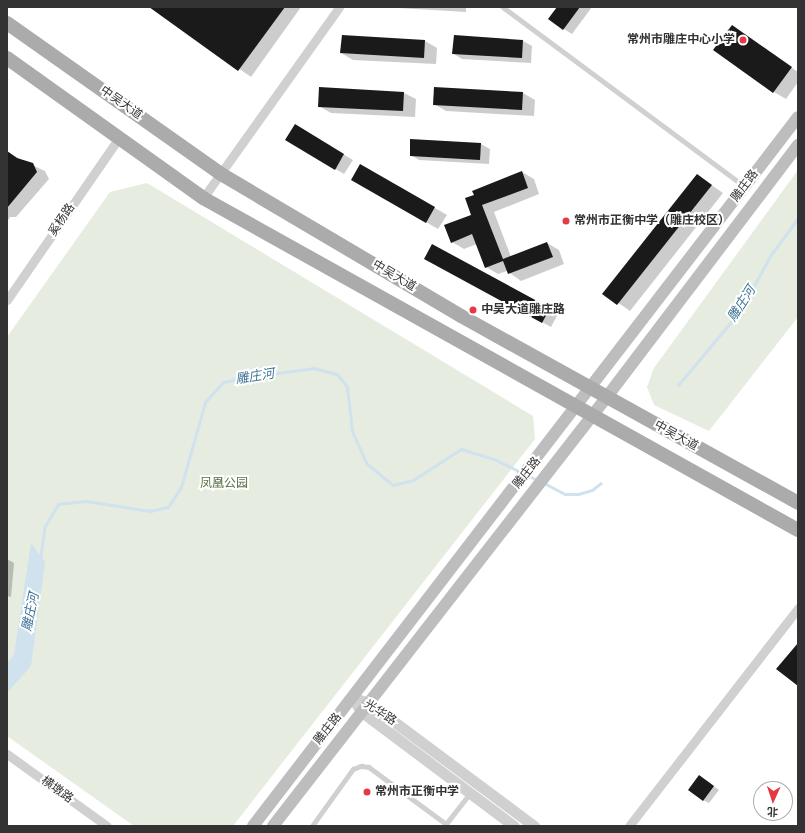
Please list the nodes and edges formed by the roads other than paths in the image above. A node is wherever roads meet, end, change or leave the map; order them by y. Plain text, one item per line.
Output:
1 (339, 7) edge
2 (502, 7) edge
3 (7, 23) edge
4 (7, 58) edge
5 (798, 117) edge
6 (118, 139) junction
7 (798, 145) edge
8 (221, 174) junction
9 (745, 187) junction
10 (203, 198) junction
11 (7, 300) edge
12 (590, 389) junction
13 (606, 398) junction
14 (577, 407) junction
15 (592, 416) junction
16 (798, 503) edge
17 (798, 530) edge
18 (798, 608) edge
19 (353, 698) junction
20 (365, 707) junction
21 (7, 754) edge
22 (470, 793) junction
23 (107, 826) edge
24 (253, 826) edge
25 (273, 826) edge
26 (312, 826) edge
27 (514, 826) edge
28 (534, 826) edge
29 (629, 826) edge

1 - 8 street
2 - 9 lane
3 - 8 main road, 中吴大道
4 - 6 main road, 中吴大道
5 - 9 main road, 雕庄路
6 - 10 main road, 中吴大道
6 - 11 street, 奚杨路
7 - 13 main road, 雕庄路
8 - 10 street
8 - 12 main road, 中吴大道
9 - 12 main road, 雕庄路
10 - 14 main road, 中吴大道
12 - 13 main road, 中吴大道
12 - 14 main road, 雕庄路
13 - 15 main road, 雕庄路
13 - 16 main road, 中吴大道
14 - 15 main road, 中吴大道
14 - 19 main road, 雕庄路
15 - 17 main road, 中吴大道
15 - 20 main road, 雕庄路
18 - 29 street
19 - 20 street, 光华路
19 - 24 main road, 雕庄路
20 - 22 street, 光华路
20 - 25 main road, 雕庄路
20 - 28 street, 光华路
21 - 23 street, 横墩路
22 - 26 lane
22 - 27 street, 光华路

